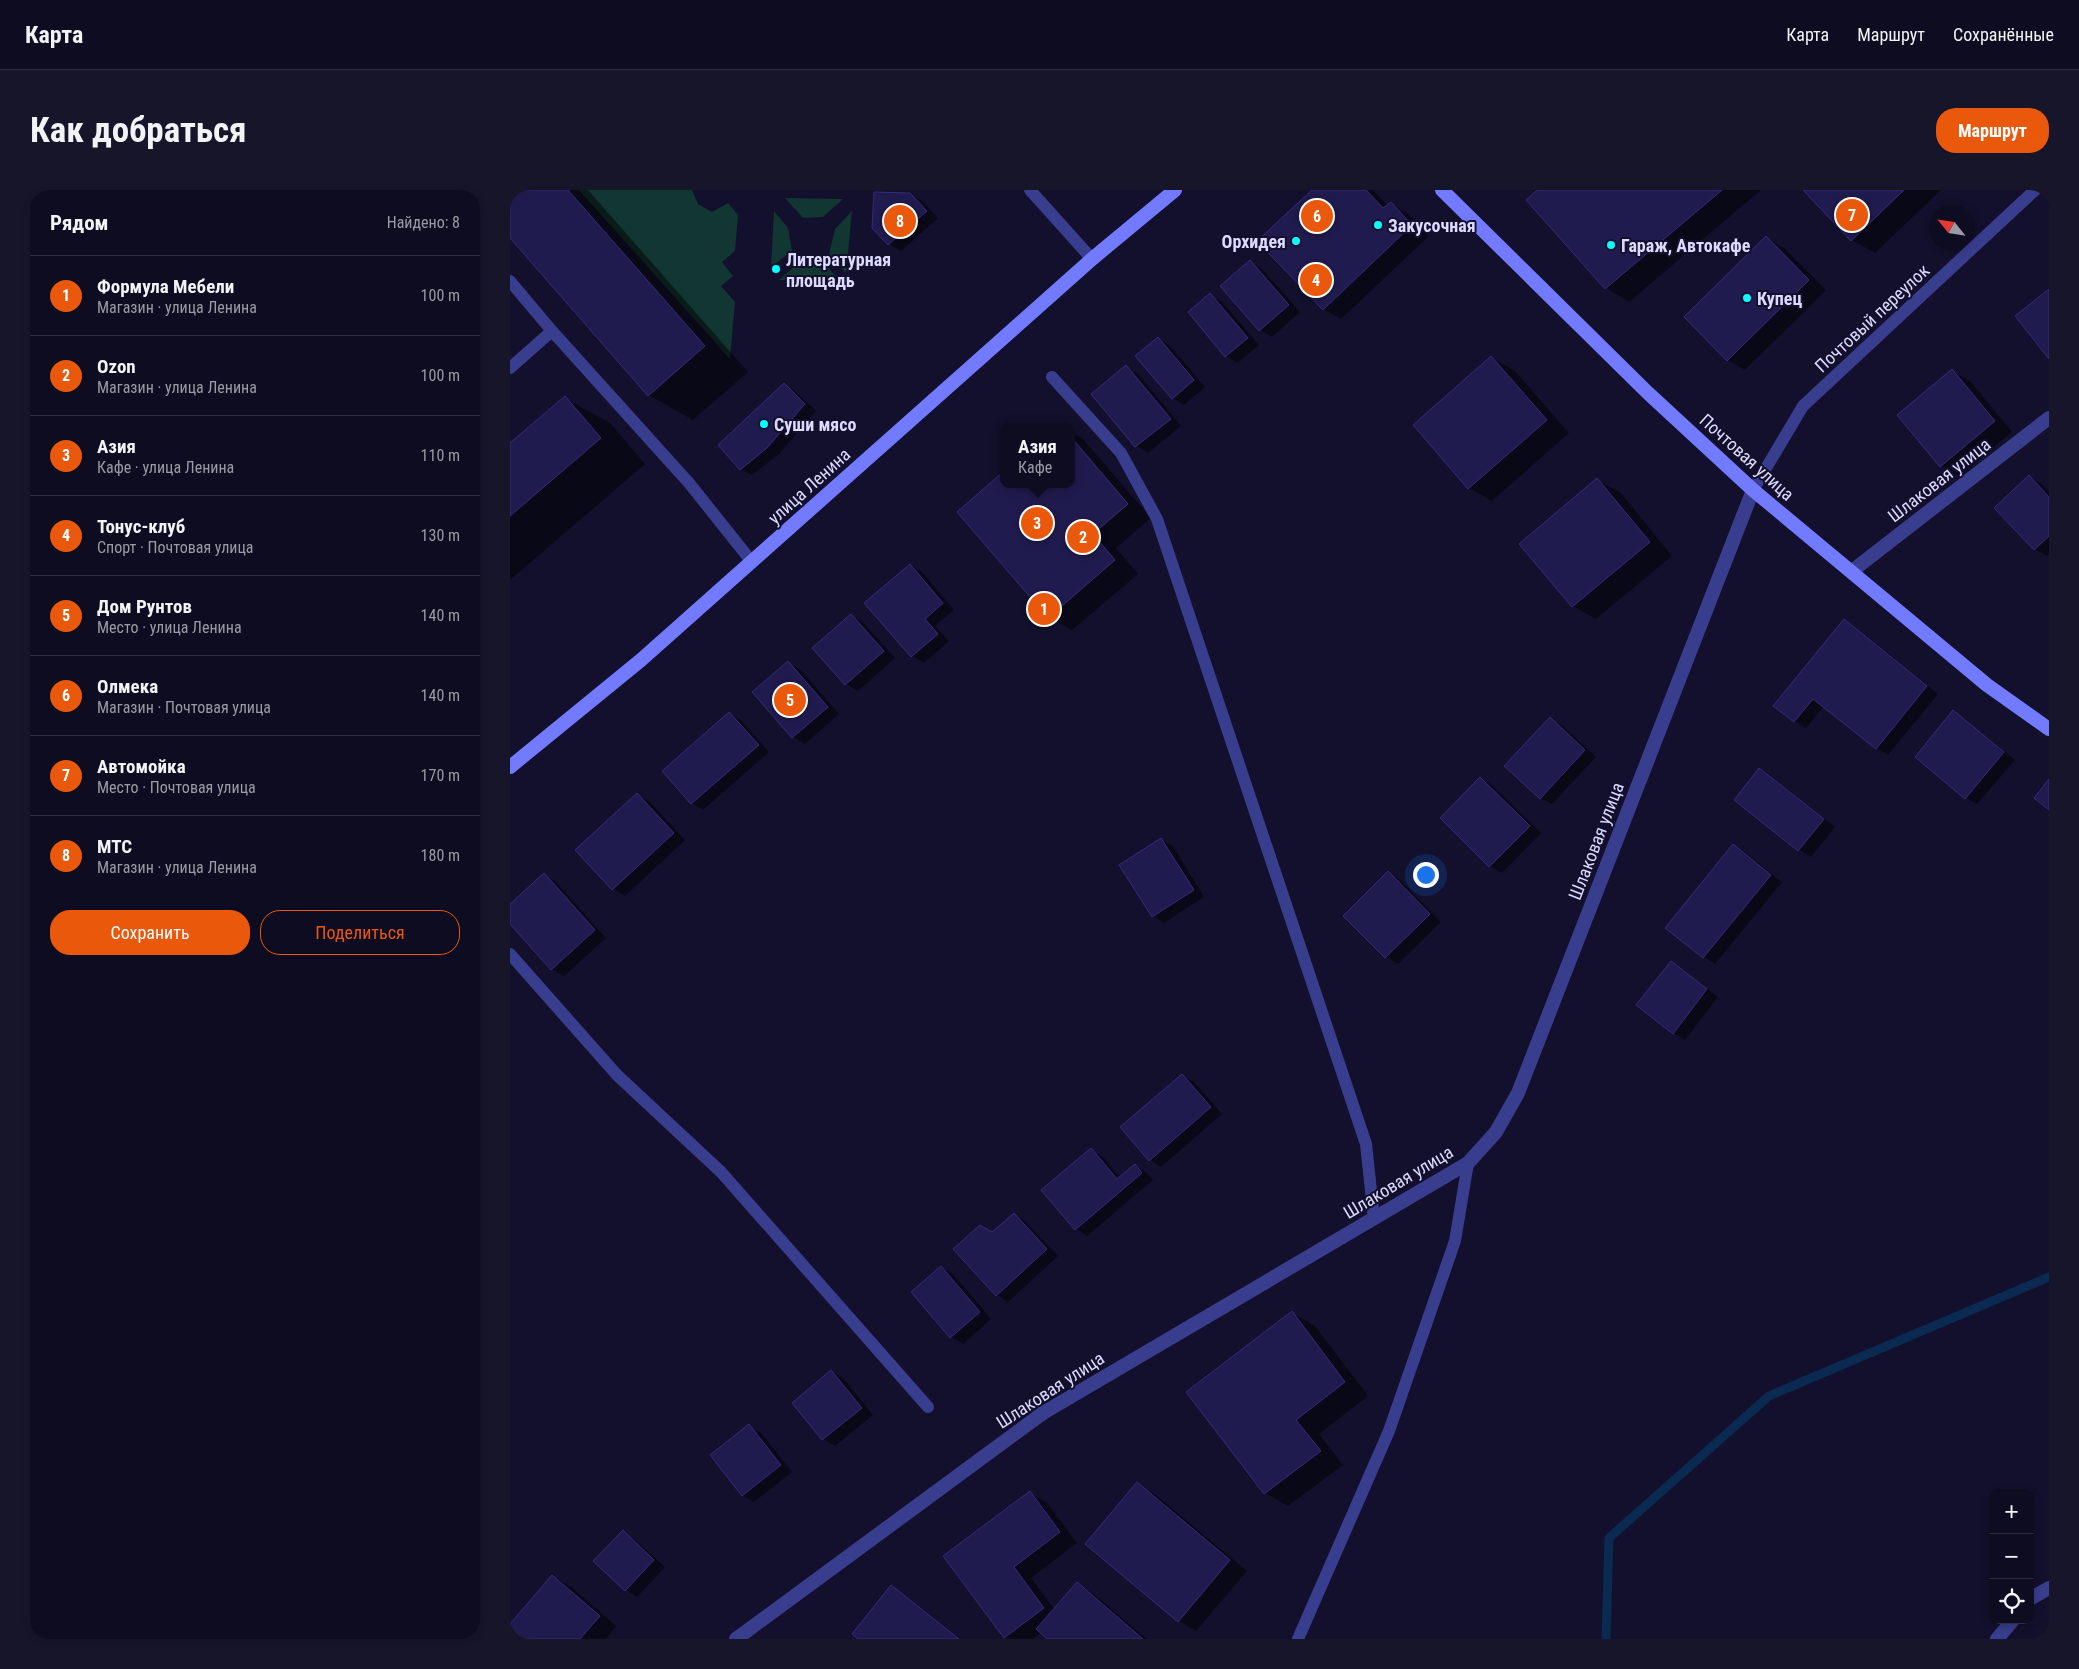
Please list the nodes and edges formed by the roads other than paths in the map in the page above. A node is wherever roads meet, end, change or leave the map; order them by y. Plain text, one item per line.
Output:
1 (1030, 190) edge
2 (1175, 190) edge
3 (1442, 190) edge
4 (2035, 190) edge
5 (1092, 259) junction
6 (510, 281) edge
7 (552, 330) junction
8 (510, 368) edge
9 (1052, 377) dead end
10 (2049, 418) edge
11 (1753, 490) junction
12 (752, 562) junction
13 (1852, 571) junction
14 (2049, 729) edge
15 (510, 767) edge
16 (510, 954) edge
17 (1468, 1163) junction
18 (1374, 1219) junction
19 (928, 1407) dead end
20 (2049, 1588) edge
21 (2034, 1597) edge
22 (2010, 1624) edge
23 (736, 1639) edge
24 (1298, 1639) edge
25 (1997, 1639) edge

1 - 5 lane
2 - 5 main road, улица Ленина
3 - 11 main road, Почтовая улица
4 - 11 lane, Почтовый переулок
5 - 12 main road, улица Ленина
6 - 7 lane
7 - 8 lane
7 - 12 lane
9 - 18 lane
10 - 13 street, Шлаковая улица
11 - 13 main road, Почтовая улица
11 - 17 street, Шлаковая улица
12 - 15 main road, улица Ленина
13 - 14 main road, Почтовая улица
16 - 19 lane
17 - 18 street, Шлаковая улица
17 - 24 lane
18 - 23 street, Шлаковая улица
20 - 21 street
22 - 25 street

